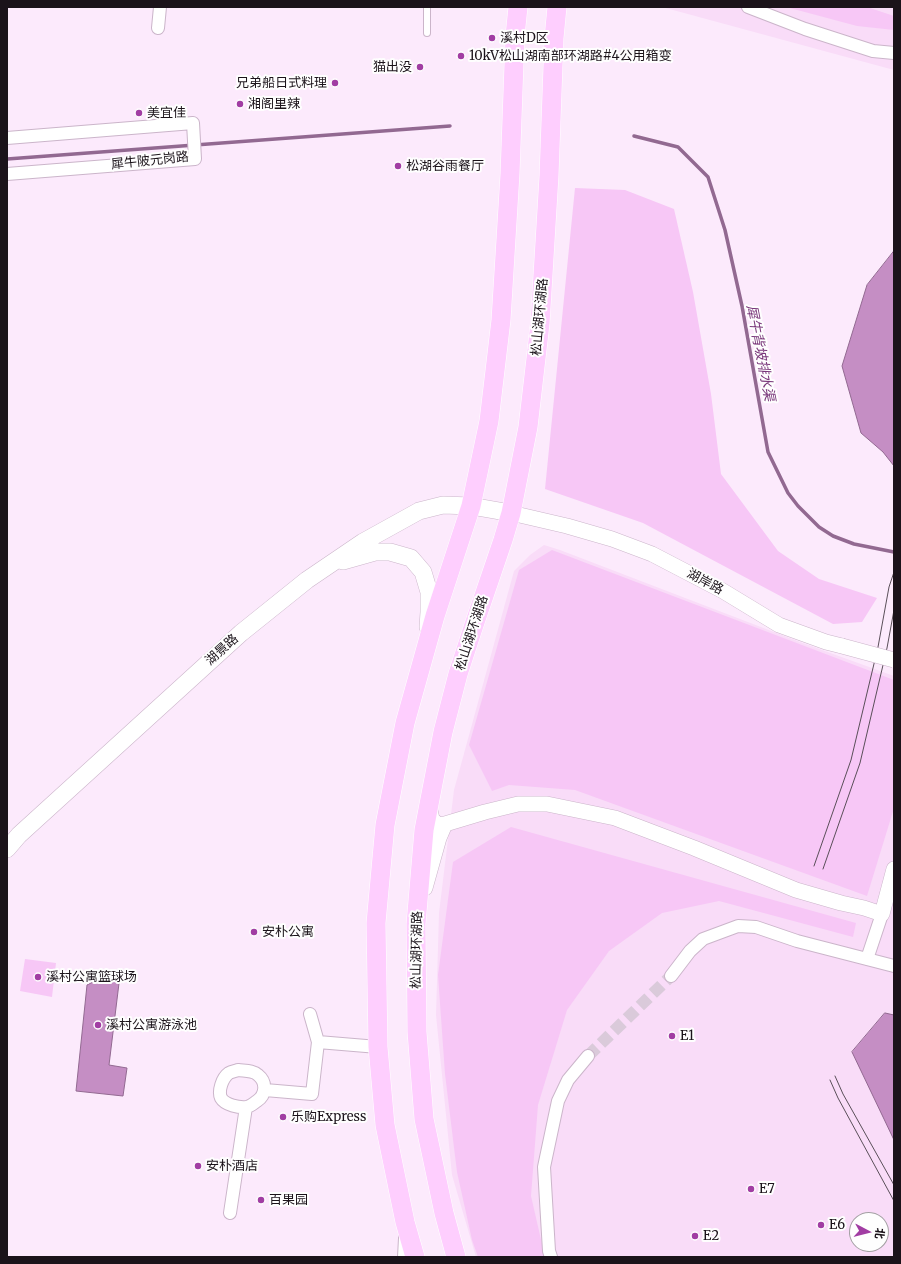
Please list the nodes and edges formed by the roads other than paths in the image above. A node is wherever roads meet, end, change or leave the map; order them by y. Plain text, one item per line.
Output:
1 (160, 7) edge
2 (427, 7) edge
3 (518, 7) edge
4 (557, 7) edge
5 (748, 7) edge
6 (158, 28) dead end
7 (427, 33) dead end
8 (894, 53) edge
9 (7, 138) edge
10 (7, 174) edge
11 (471, 506) junction
12 (511, 513) junction
13 (331, 564) junction
14 (426, 649) junction
15 (894, 660) edge
16 (429, 806) junction
17 (450, 823) junction
18 (7, 849) edge
19 (894, 869) edge
20 (882, 914) junction
21 (416, 924) junction
22 (867, 959) junction
23 (894, 966) edge
24 (671, 976) tunnel mouth
25 (310, 1014) dead end
26 (318, 1042) junction
27 (378, 1047) junction
28 (588, 1056) tunnel mouth
29 (265, 1090) junction
30 (246, 1107) junction
31 (230, 1213) dead end
32 (405, 1222) junction
33 (404, 1257) edge
34 (415, 1257) edge
35 (456, 1257) edge
36 (551, 1257) edge

1 - 6 street
2 - 7 lane
3 - 11 main road
4 - 12 main road, 松山湖环湖路
5 - 8 street
9 - 10 street, 犀牛陂元岗路
11 - 12 main road, 湖景路
11 - 13 main road, 湖景路
11 - 14 main road
12 - 15 street, 湖岸路, bridge
12 - 16 main road, 松山湖环湖路
13 - 14 main road
13 - 18 main road, 湖景路
14 - 27 main road
16 - 17 street
16 - 21 main road, 松山湖环湖路
17 - 20 street
17 - 21 street
19 - 20 street
20 - 22 street
21 - 35 main road, 松山湖环湖路
22 - 23 street
22 - 24 street
25 - 26 street
26 - 27 street
26 - 29 street
27 - 32 main road
28 - 36 street
29 - 30 street
29 - 30 street
30 - 31 street
32 - 33 street
32 - 34 main road

